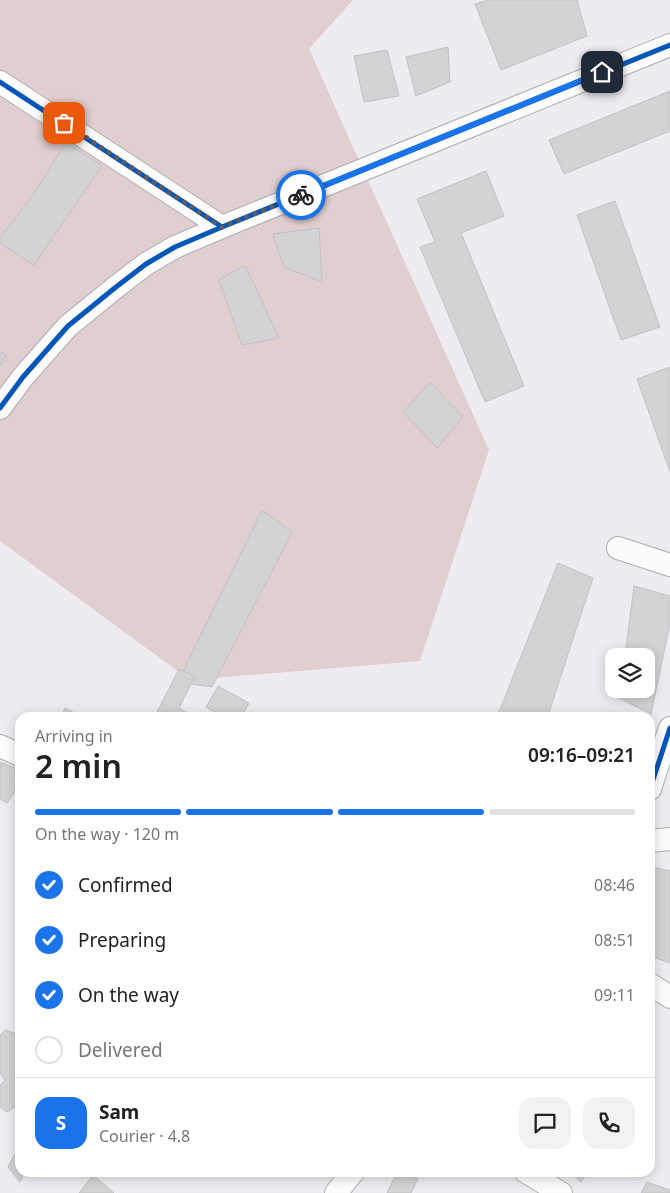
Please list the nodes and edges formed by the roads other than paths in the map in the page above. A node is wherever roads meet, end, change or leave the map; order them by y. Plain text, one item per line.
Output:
1 (670, 45) edge
2 (0, 82) edge
3 (222, 227) junction
4 (0, 408) edge
5 (618, 548) dead end
6 (670, 565) edge
7 (670, 728) edge
8 (0, 746) edge
9 (15, 753) edge
10 (655, 774) edge
11 (670, 839) edge
12 (655, 840) edge
13 (655, 987) edge
14 (670, 997) edge
15 (349, 1177) edge
16 (534, 1177) edge
17 (336, 1193) edge
18 (561, 1193) edge

1 - 3 street
2 - 3 street
3 - 4 street
5 - 6 street
7 - 10 street
8 - 9 street
11 - 12 street
13 - 14 street
15 - 17 street
16 - 18 street

